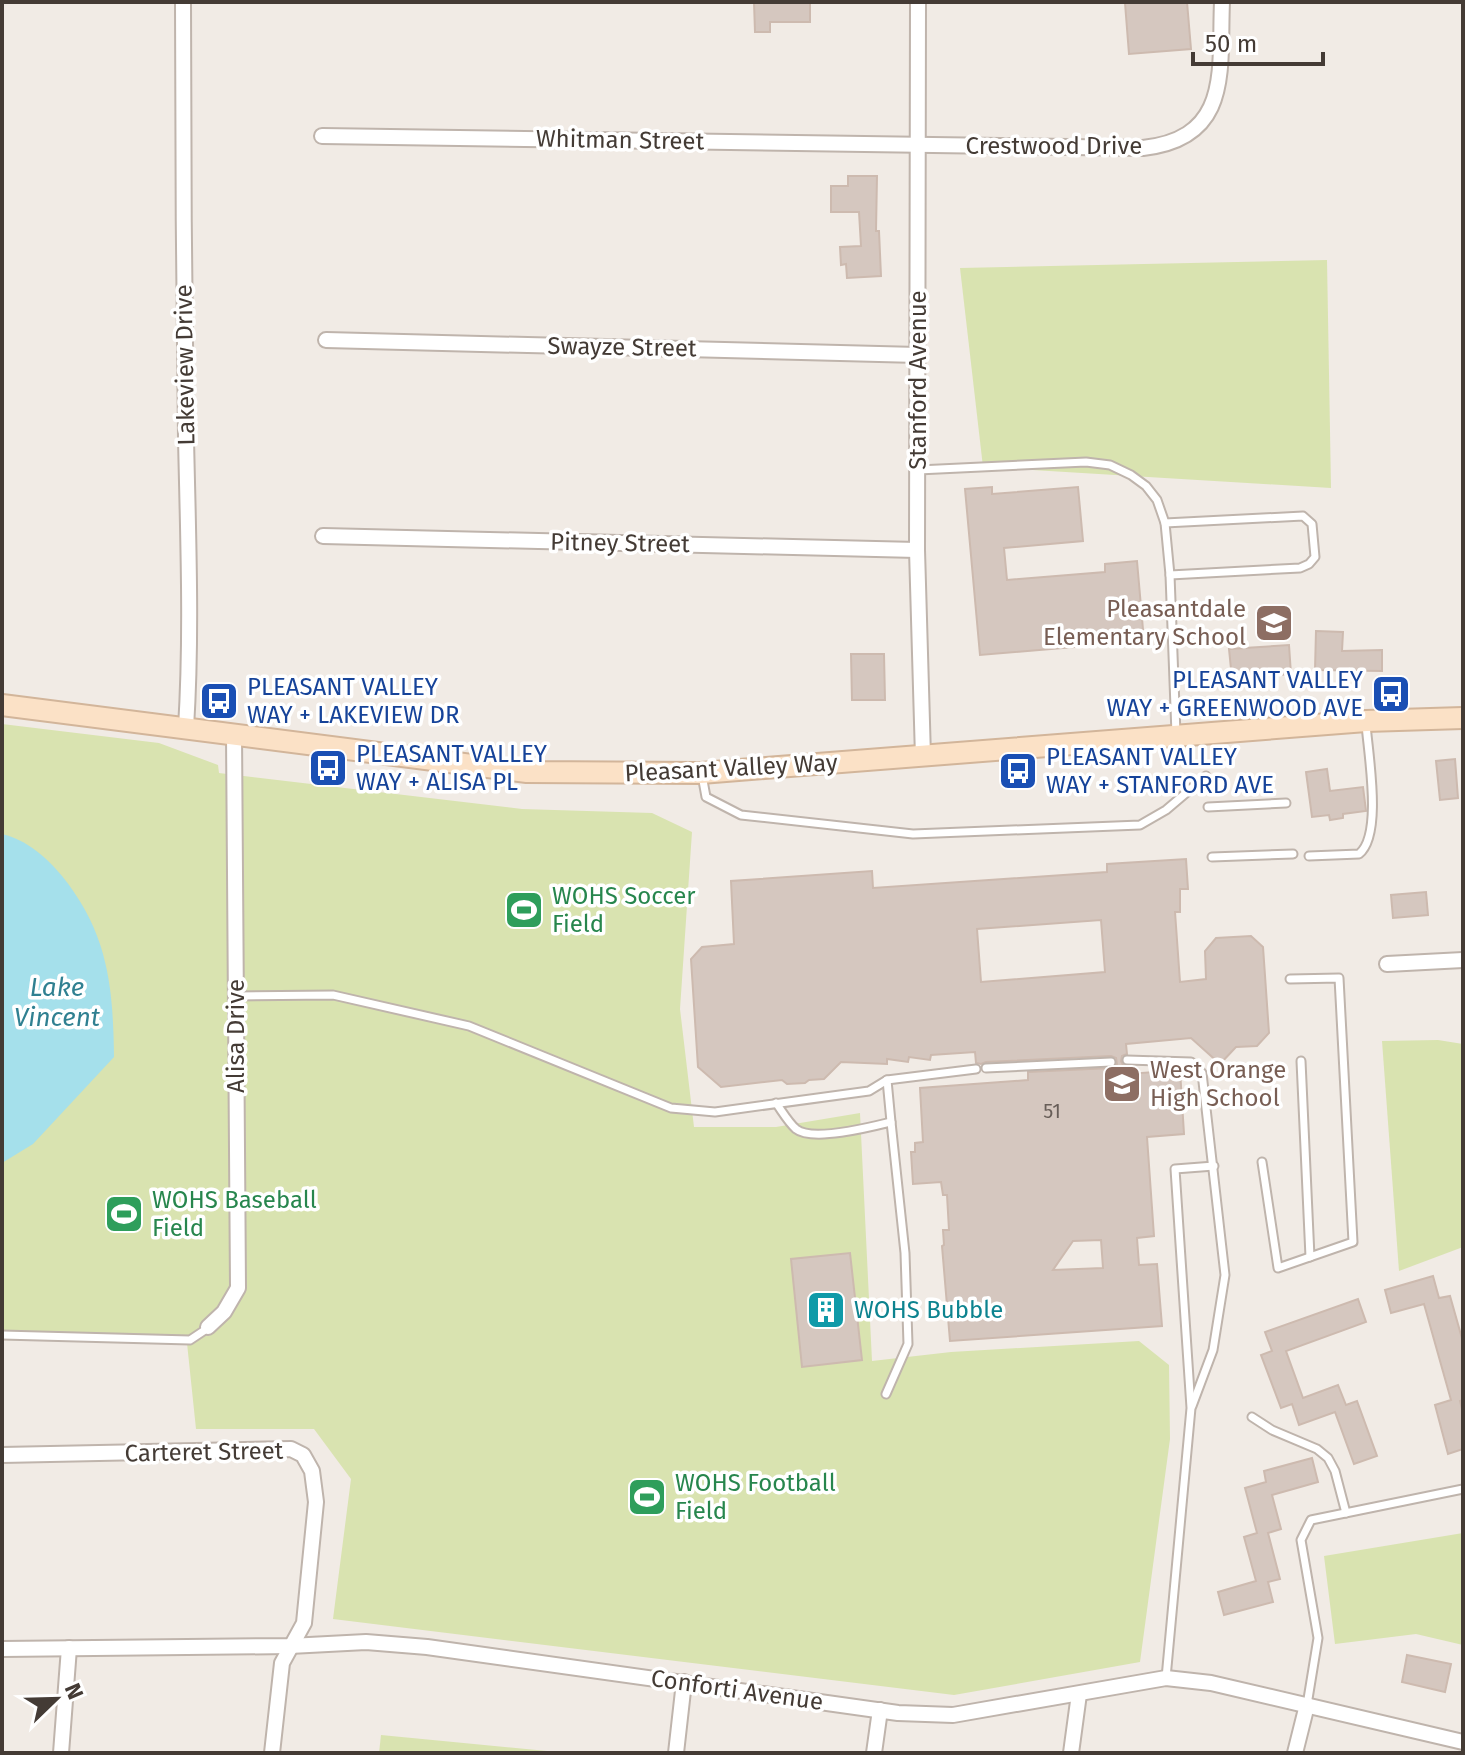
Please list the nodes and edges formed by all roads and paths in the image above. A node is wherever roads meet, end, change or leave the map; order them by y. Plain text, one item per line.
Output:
1 (183, 2) edge
2 (918, 2) edge
3 (1222, 2) edge
4 (322, 136) dead end
5 (918, 144) junction
6 (326, 340) dead end
7 (918, 355) junction
8 (917, 470) junction
9 (1165, 523) junction
10 (323, 536) dead end
11 (917, 550) junction
12 (1170, 575) junction
13 (2, 705) edge
14 (1463, 718) edge
15 (1366, 721) junction
16 (186, 728) junction
17 (234, 734) junction
18 (1176, 736) junction
19 (923, 757) junction
20 (701, 773) junction
21 (1206, 776) dead end
22 (1286, 803) dead end
23 (1208, 807) dead end
24 (1293, 854) dead end
25 (1309, 856) dead end
26 (1212, 857) dead end
27 (1463, 960) edge
28 (1387, 964) dead end
29 (1290, 979) dead end
30 (236, 996) junction
31 (1127, 1060) dead end
32 (1301, 1061) dead end
33 (1111, 1062) dead end
34 (986, 1068) dead end
35 (976, 1069) dead end
36 (887, 1080) junction
37 (776, 1103) junction
38 (891, 1122) junction
39 (1262, 1162) dead end
40 (1214, 1166) junction
41 (1310, 1257) junction
42 (208, 1327) joint
43 (2, 1335) edge
44 (886, 1394) dead end
45 (1191, 1408) junction
46 (1252, 1417) dead end
47 (2, 1455) edge
48 (1463, 1489) edge
49 (1346, 1513) junction
50 (290, 1646) junction
51 (69, 1648) junction
52 (2, 1649) edge
53 (1166, 1678) junction
54 (684, 1682) junction
55 (1079, 1694) junction
56 (1307, 1705) junction
57 (880, 1710) junction
58 (1463, 1742) edge
59 (61, 1753) edge
60 (272, 1753) edge
61 (676, 1753) edge
62 (874, 1753) edge
63 (1071, 1753) edge
64 (1295, 1753) edge

1 - 16 street, Lakeview Drive
2 - 5 street, Stanford Avenue
3 - 5 street, Crestwood Drive
4 - 5 street, Whitman Street
5 - 7 street, Stanford Avenue
6 - 7 street, Swayze Street
7 - 8 street, Stanford Avenue
8 - 9 lane
8 - 11 street, Stanford Avenue
9 - 12 lane
9 - 12 lane
10 - 11 street, Pitney Street
11 - 19 street, Stanford Avenue
12 - 18 lane
13 - 16 main road, Pleasant Valley Way
14 - 15 main road, Pleasant Valley Way
15 - 18 main road, Pleasant Valley Way
15 - 25 lane
16 - 17 main road, Pleasant Valley Way
17 - 20 main road, Pleasant Valley Way
17 - 30 street, Alisa Drive
18 - 19 main road, Pleasant Valley Way
19 - 20 main road, Pleasant Valley Way
20 - 21 lane
22 - 23 lane
24 - 26 lane
27 - 28 street
29 - 41 lane
30 - 37 lane
30 - 42 street, Alisa Drive
31 - 40 lane
32 - 41 lane
33 - 34 lane
35 - 36 lane
36 - 37 lane
36 - 38 lane
37 - 38 lane
38 - 44 lane
39 - 41 lane
40 - 45 lane
40 - 45 lane
42 - 43 lane
45 - 53 lane
46 - 49 lane
47 - 50 street, Carteret Street
48 - 49 lane
49 - 56 lane
50 - 51 street, Conforti Avenue
50 - 54 street, Conforti Avenue
50 - 60 street
51 - 52 street, Conforti Avenue
51 - 59 street
53 - 55 street, Conforti Avenue
53 - 56 street, Conforti Avenue
54 - 57 street, Conforti Avenue
54 - 61 street
55 - 57 street, Conforti Avenue
55 - 63 street
56 - 58 street, Conforti Avenue
56 - 64 street
57 - 62 street

